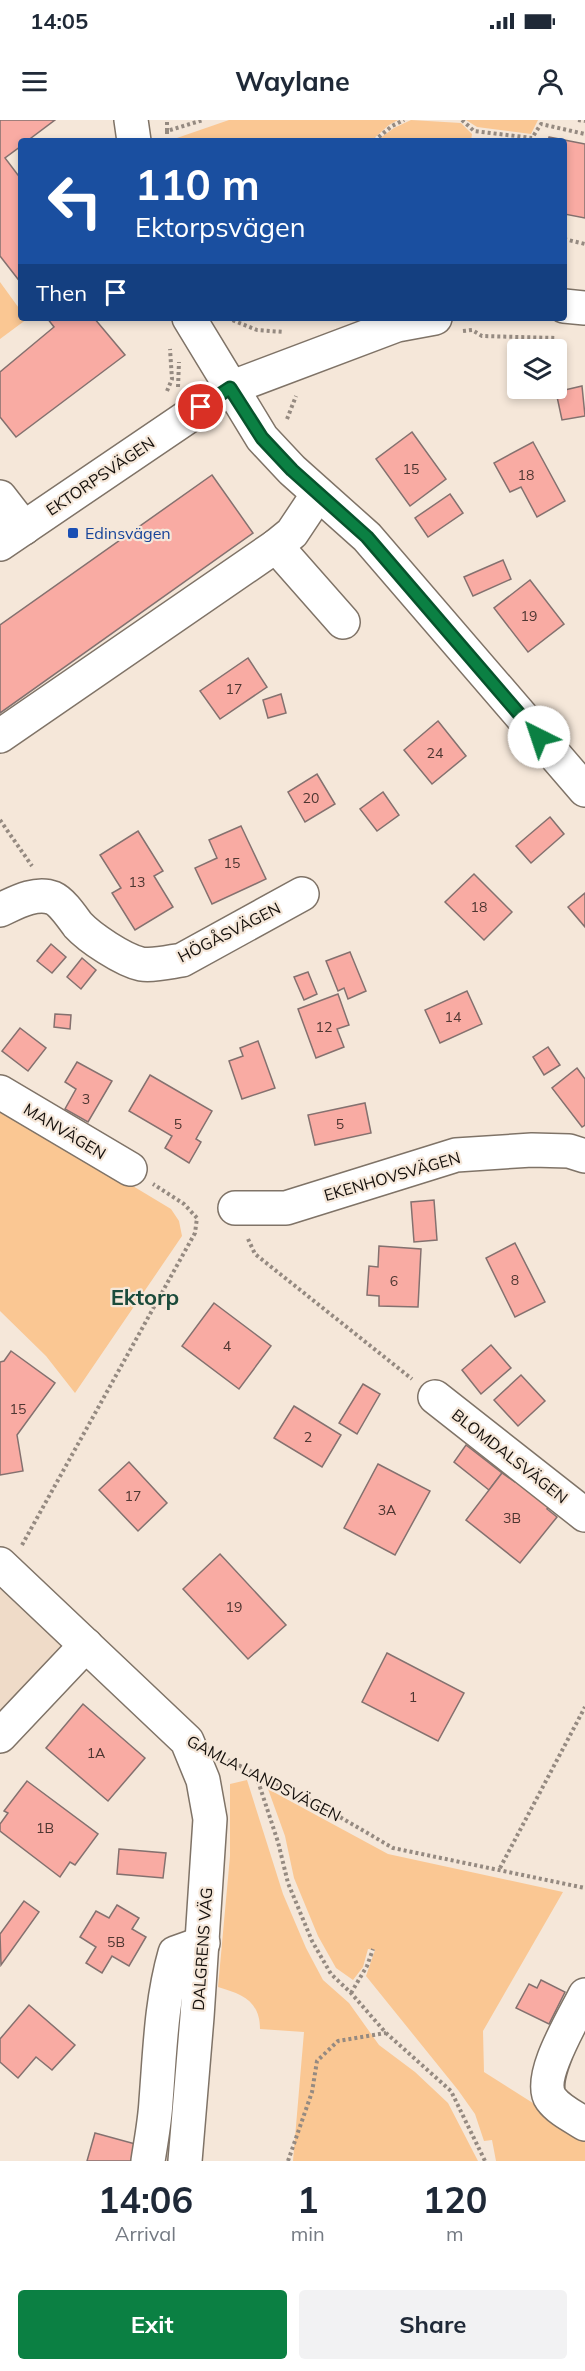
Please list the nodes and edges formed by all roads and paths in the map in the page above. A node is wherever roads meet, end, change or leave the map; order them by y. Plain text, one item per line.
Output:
1 (131, 120) edge
2 (167, 120) edge
3 (203, 120) edge
4 (404, 120) edge
5 (462, 120) edge
6 (578, 120) edge
7 (585, 121) edge
8 (167, 131) junction
9 (585, 134) edge
10 (134, 138) edge
11 (168, 138) edge
12 (378, 138) edge
13 (567, 240) edge
14 (585, 244) edge
15 (567, 306) edge
16 (585, 308) edge
17 (191, 321) edge
18 (233, 321) edge
19 (419, 321) edge
20 (290, 330) dead end
21 (230, 388) junction
22 (297, 395) dead end
23 (285, 425) dead end
24 (318, 494) junction
25 (0, 497) edge
26 (12, 536) edge
27 (276, 546) junction
28 (343, 622) dead end
29 (0, 736) edge
30 (585, 790) edge
31 (0, 820) edge
32 (13, 839) dead end
33 (302, 894) dead end
34 (0, 910) edge
35 (0, 1092) edge
36 (585, 1156) edge
37 (130, 1169) joint
38 (235, 1208) joint
39 (435, 1397) joint
40 (585, 1515) edge
41 (3, 1567) edge
42 (86, 1645) junction
43 (585, 1707) edge
44 (0, 1736) edge
45 (187, 1741) junction
46 (256, 1775) junction
47 (500, 1868) junction
48 (585, 1888) edge
49 (203, 1942) junction
50 (373, 1949) dead end
51 (351, 1993) junction
52 (585, 1995) edge
53 (386, 2033) junction
54 (585, 2124) edge
55 (148, 2161) edge
56 (185, 2161) edge
57 (288, 2161) edge
58 (485, 2161) edge

1 - 10 street
2 - 8 path
3 - 8 path
4 - 12 path
5 - 9 path
6 - 7 path
8 - 11 path
13 - 14 path
15 - 16 street
17 - 21 street
18 - 20 path
19 - 21 street, EKTORPSVÄGEN
21 - 24 street
21 - 26 street, EKTORPSVÄGEN
22 - 23 path
24 - 27 street
24 - 30 street
25 - 26 street
27 - 28 street
27 - 29 street
31 - 32 path
33 - 34 street, HÖGÅSVÄGEN
35 - 37 street, MANVÄGEN
36 - 38 street, EKENHOVSVÄGEN
37 - 41 path
38 - 39 path
39 - 40 street, BLOMDALSVÄGEN
41 - 42 street, GAMLA LANDSVÄGEN
42 - 44 street
42 - 45 street, GAMLA LANDSVÄGEN
43 - 47 path
45 - 46 path, GAMLA LANDSVÄGEN
45 - 49 street, DALGRENS VÄG
46 - 47 path, GAMLA LANDSVÄGEN
46 - 51 path
47 - 48 path, GAMLA LANDSVÄGEN
49 - 55 street
49 - 56 street, DALGRENS VÄG
50 - 51 path
51 - 53 path
52 - 54 street
53 - 57 path
53 - 58 path

